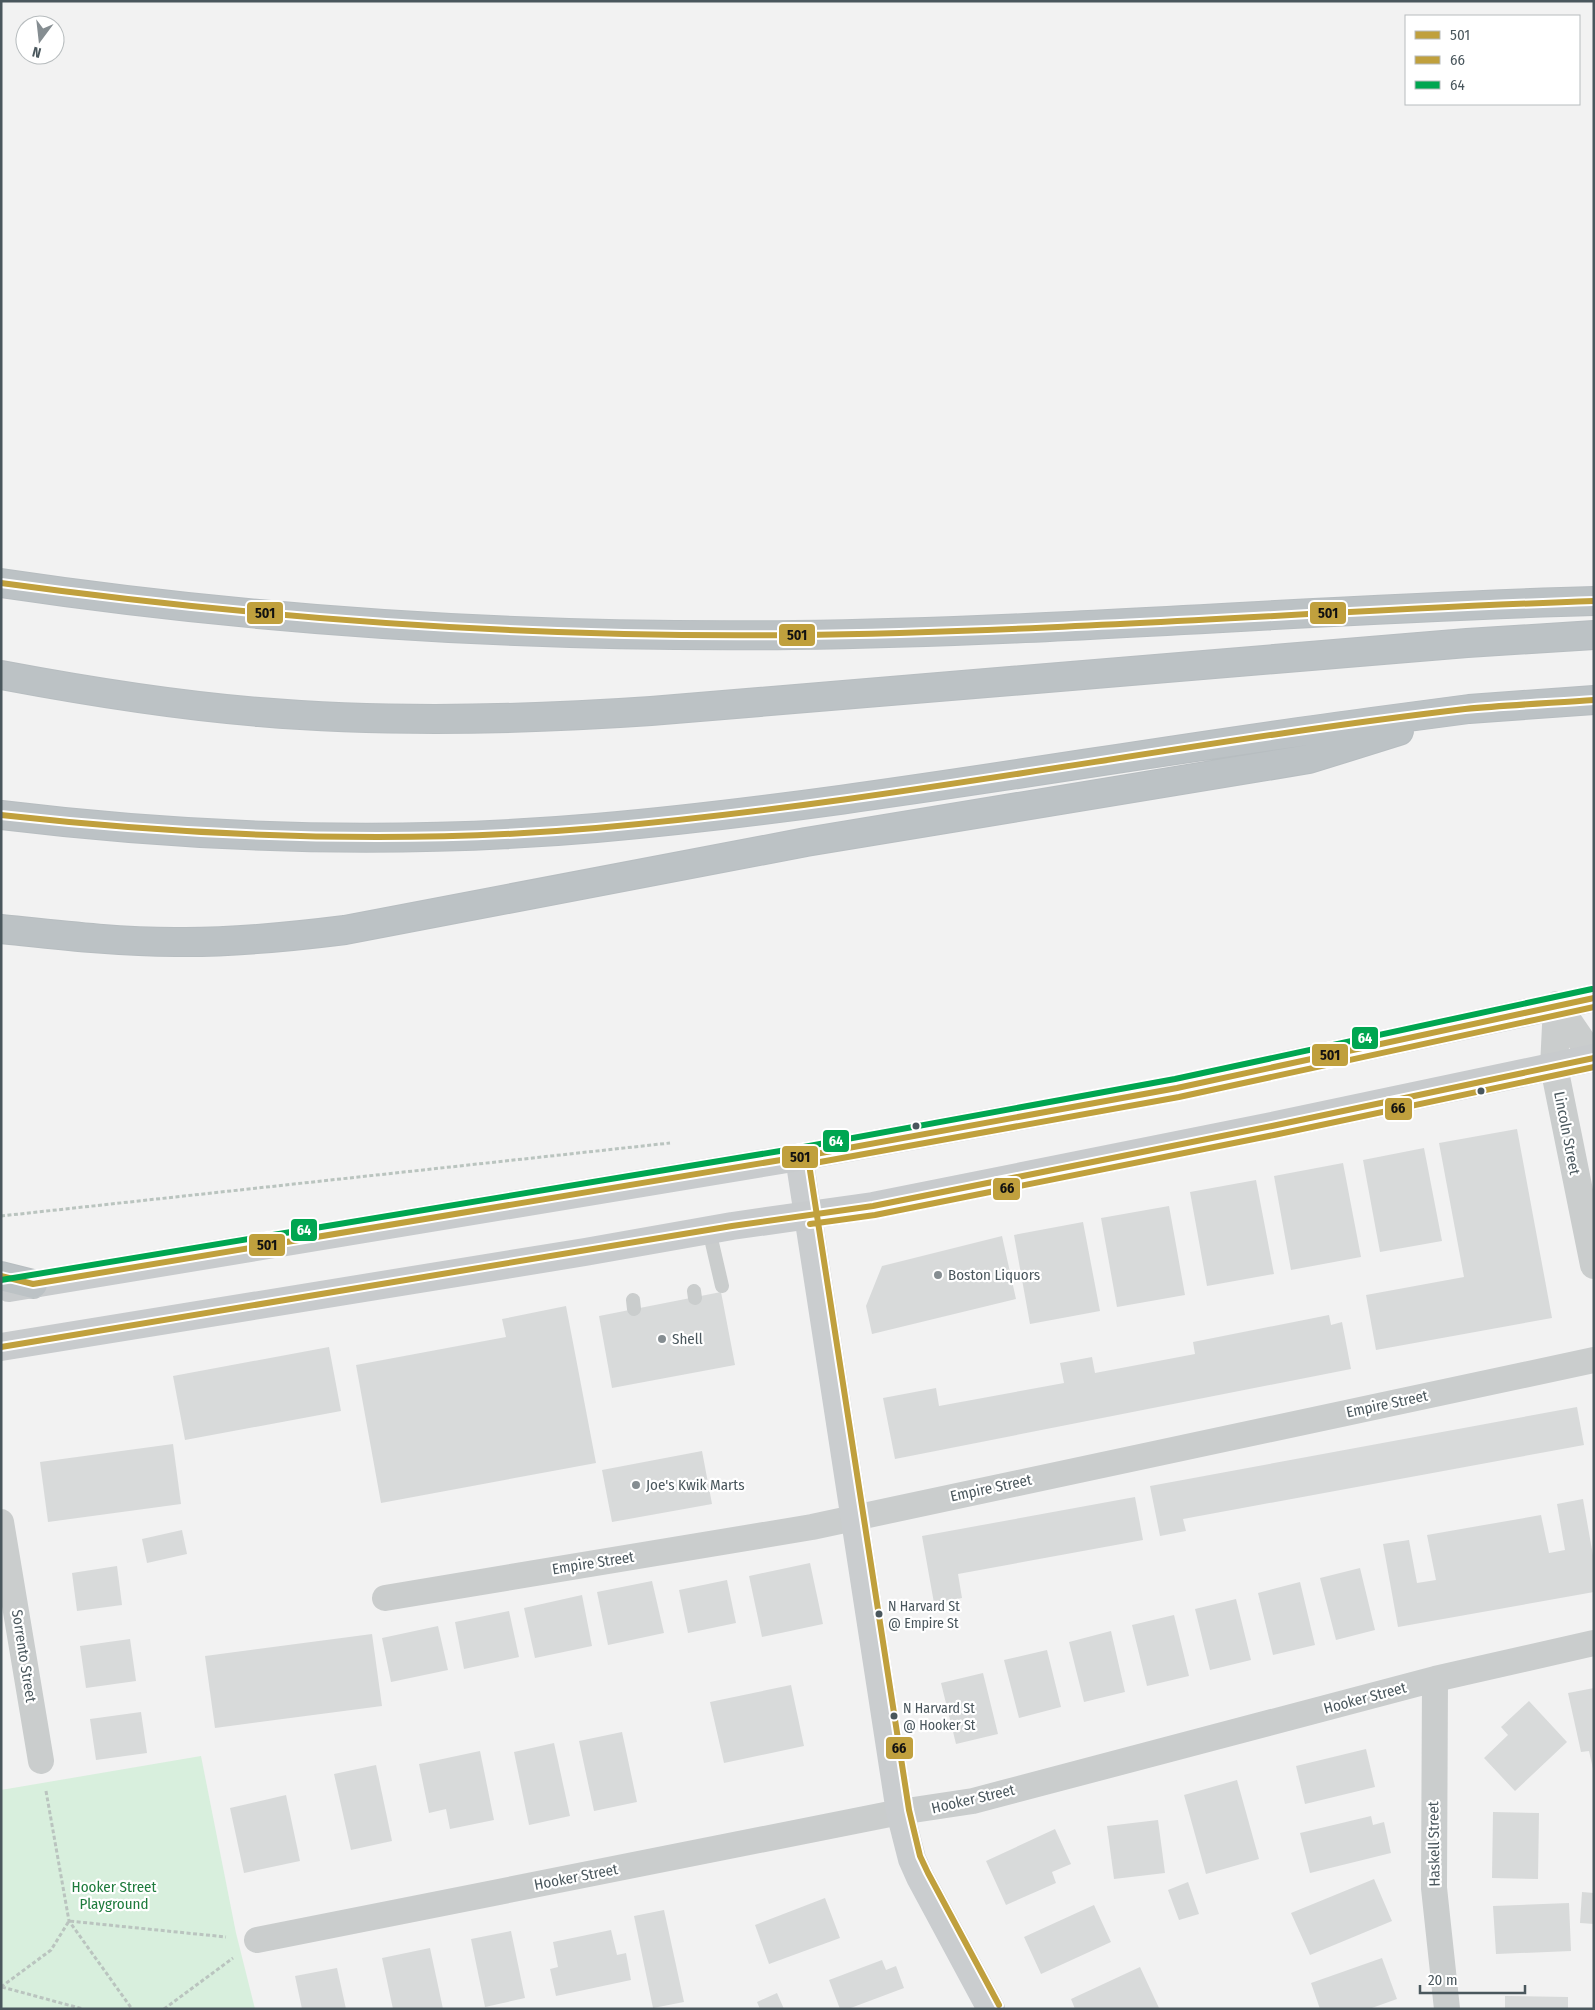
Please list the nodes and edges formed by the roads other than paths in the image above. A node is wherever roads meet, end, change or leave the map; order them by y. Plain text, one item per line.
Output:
1 (1, 583) edge
2 (1594, 601) edge
3 (1594, 634) edge
4 (1, 675) edge
5 (1594, 700) edge
6 (1469, 709) junction
7 (1, 815) edge
8 (1, 929) edge
9 (1594, 998) edge
10 (1557, 1005) junction
11 (1594, 1058) edge
12 (1554, 1067) junction
13 (799, 1157) junction
14 (808, 1215) junction
15 (709, 1230) junction
16 (1594, 1265) edge
17 (1, 1276) edge
18 (32, 1284) junction
19 (722, 1286) dead end
20 (1, 1289) edge
21 (1, 1347) edge
22 (1594, 1360) edge
23 (855, 1517) junction
24 (1, 1522) edge
25 (385, 1598) dead end
26 (1594, 1643) edge
27 (1435, 1679) junction
28 (41, 1761) road end
29 (900, 1812) junction
30 (257, 1940) road end
31 (991, 2009) edge
32 (1447, 2009) edge

1 - 2 highway
3 - 4 highway
5 - 6 highway
6 - 7 highway
6 - 8 highway
9 - 10 main road
10 - 11 street
10 - 12 street, Lincoln Street
10 - 13 main road
11 - 12 main road
12 - 14 main road
12 - 16 street, Lincoln Street
13 - 14 main road
13 - 18 main road
14 - 15 main road
14 - 23 main road
15 - 19 lane
15 - 21 main road
17 - 18 highway
18 - 20 main road
22 - 23 street, Empire Street
23 - 25 street, Empire Street
23 - 29 main road
24 - 28 street, Sorrento Street
26 - 27 street, Hooker Street
27 - 29 street, Hooker Street
27 - 32 street, Haskell Street
29 - 30 street, Hooker Street
29 - 31 main road

